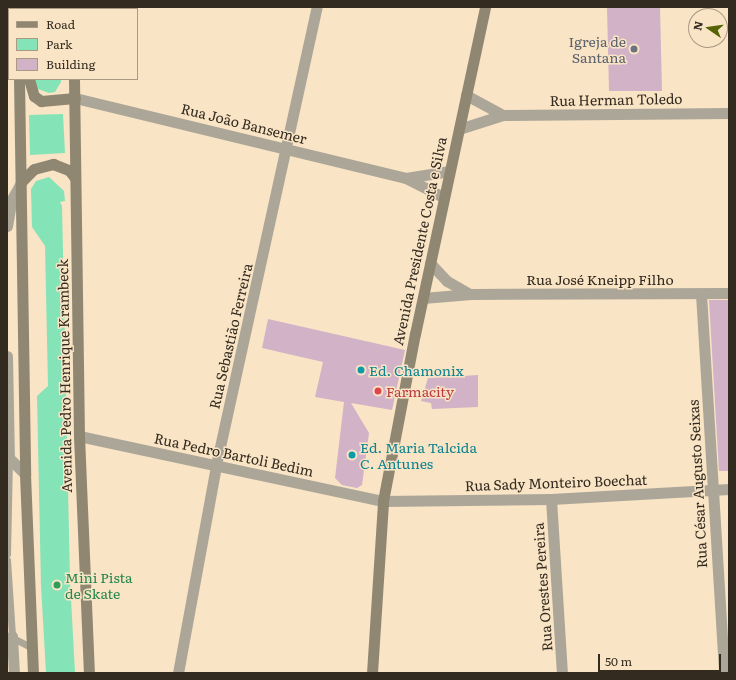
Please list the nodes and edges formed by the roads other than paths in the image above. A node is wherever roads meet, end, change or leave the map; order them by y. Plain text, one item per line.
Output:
1 (317, 7) edge
2 (485, 7) edge
3 (19, 80) edge
4 (29, 80) edge
5 (74, 80) edge
6 (466, 95) junction
7 (75, 98) junction
8 (729, 113) edge
9 (503, 115) junction
10 (458, 129) junction
11 (287, 148) junction
12 (449, 171) junction
13 (75, 178) junction
14 (406, 178) junction
15 (22, 181) junction
16 (443, 197) junction
17 (10, 198) edge
18 (7, 226) edge
19 (430, 263) junction
20 (729, 293) edge
21 (471, 294) junction
22 (701, 294) junction
23 (422, 298) junction
24 (7, 356) edge
25 (79, 436) junction
26 (9, 458) junction
27 (216, 465) junction
28 (25, 474) junction
29 (729, 489) edge
30 (711, 490) junction
31 (551, 499) junction
32 (383, 501) junction
33 (7, 554) edge
34 (7, 560) edge
35 (9, 636) edge
36 (31, 647) junction
37 (14, 673) edge
38 (33, 673) edge
39 (89, 673) edge
40 (178, 673) edge
41 (372, 673) edge
42 (562, 673) edge
43 (724, 673) edge

1 - 11 street, Rua Sebastião Ferreira
2 - 6 main road, Avenida Presidente Costa e Silva
3 - 15 main road
4 - 7 main road
5 - 7 main road, Avenida Pedro Henrique Krambeck
6 - 9 street, Rua Herman Toledo
6 - 10 main road, Avenida Presidente Costa e Silva
7 - 11 street, Rua João Bansemer
7 - 13 main road, Avenida Pedro Henrique Krambeck
8 - 9 street, Rua Herman Toledo
9 - 10 street, Rua Herman Toledo
10 - 12 main road, Avenida Presidente Costa e Silva
11 - 14 street, Rua João Bansemer
11 - 27 street, Rua Sebastião Ferreira
12 - 14 street, Rua João Bansemer
12 - 16 main road, Avenida Presidente Costa e Silva
13 - 15 main road
13 - 25 main road, Avenida Pedro Henrique Krambeck
14 - 16 street, Rua João Bansemer
15 - 17 street
15 - 28 main road
16 - 19 main road, Avenida Presidente Costa e Silva
17 - 18 street
19 - 21 street, Rua José Kneipp Filho
19 - 23 main road, Avenida Presidente Costa e Silva
20 - 22 street, Rua José Kneipp Filho
21 - 22 street, Rua José Kneipp Filho
21 - 23 street, Rua José Kneipp Filho
22 - 30 street, Rua César Augusto Seixas
23 - 32 main road, Avenida Presidente Costa e Silva
24 - 26 street
25 - 27 street, Rua Pedro Bartoli Bedim
25 - 39 main road, Avenida Pedro Henrique Krambeck
26 - 28 street
26 - 33 lane
27 - 32 street, Rua Pedro Bartoli Bedim
27 - 40 street, Rua Sebastião Ferreira
28 - 36 main road
29 - 30 street, Rua Sady Monteiro Boechat
30 - 31 street, Rua Sady Monteiro Boechat
30 - 43 street, Rua César Augusto Seixas
31 - 32 street, Rua Sady Monteiro Boechat
31 - 42 street, Rua Orestes Pereira
32 - 41 main road, Avenida Presidente Costa e Silva
34 - 35 lane
35 - 36 lane
35 - 37 street
36 - 38 main road

